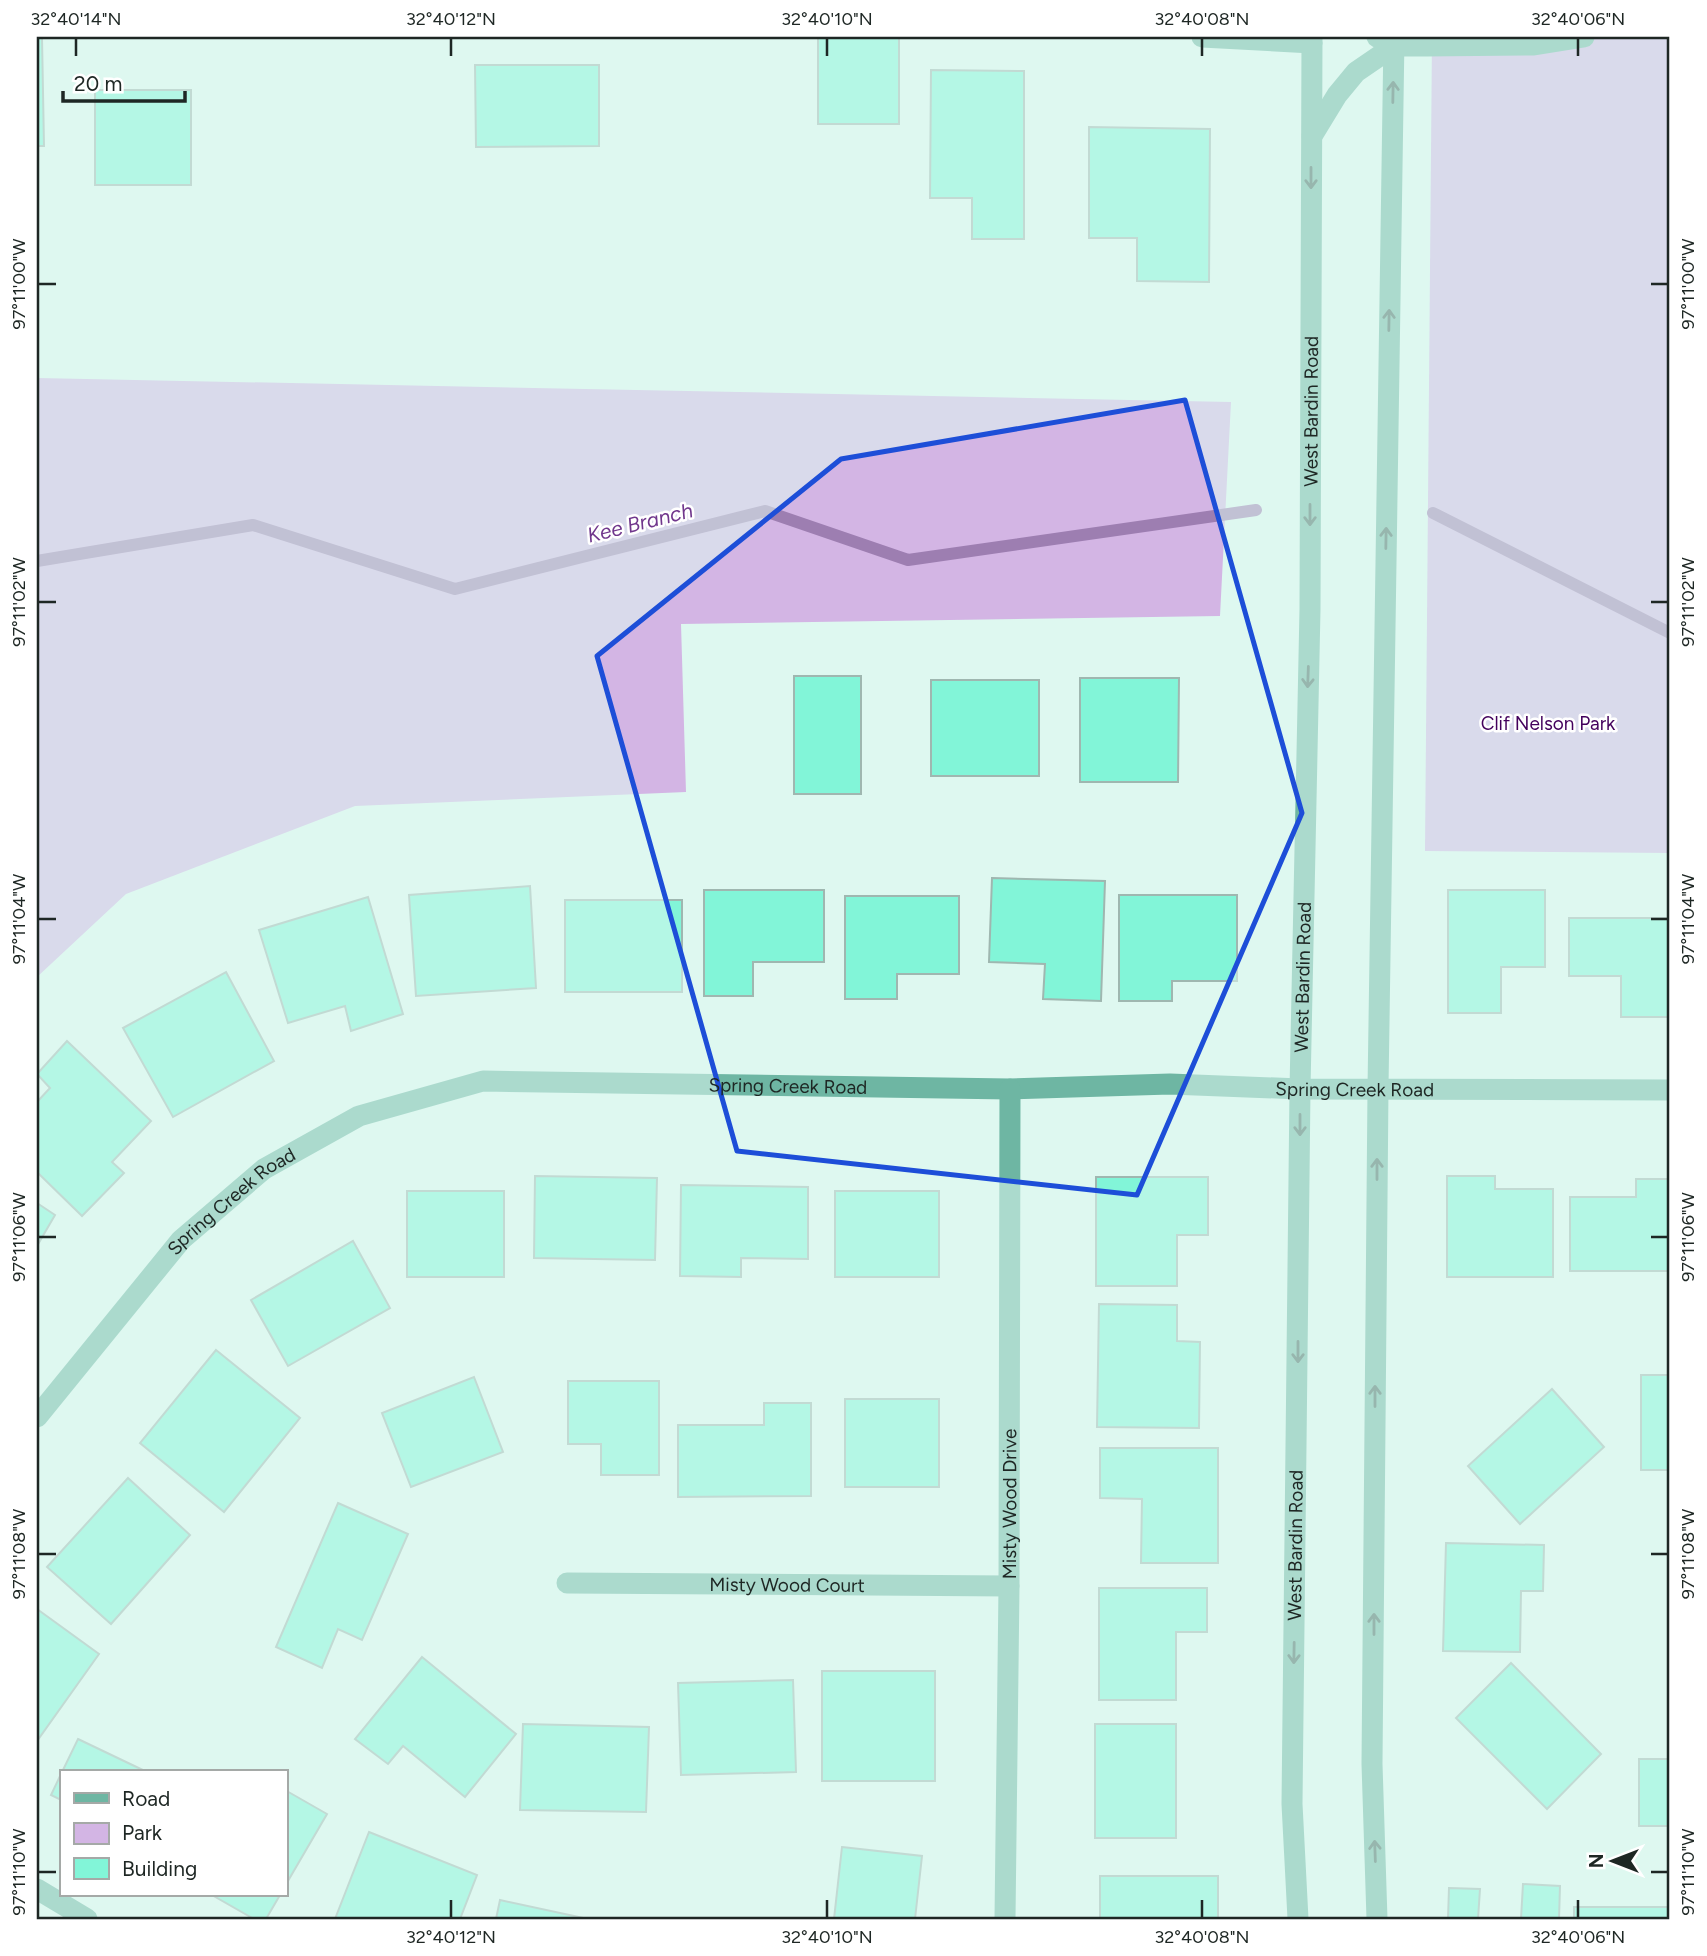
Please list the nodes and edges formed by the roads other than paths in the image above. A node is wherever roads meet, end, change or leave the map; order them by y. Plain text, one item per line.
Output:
1 (1202, 37) edge
2 (1584, 37) edge
3 (1312, 40) edge
4 (1388, 40) edge
5 (1312, 136) junction
6 (1378, 1088) junction
7 (1010, 1089) junction
8 (1300, 1089) junction
9 (1670, 1090) edge
10 (37, 1417) edge
11 (567, 1583) dead end
12 (1010, 1586) junction
13 (37, 1889) edge
14 (87, 1919) edge
15 (1005, 1919) edge
16 (1298, 1919) edge
17 (1377, 1919) edge

1 - 3 street
2 - 4 street
3 - 5 street, West Bardin Road
4 - 5 street
6 -> 4 street
5 -> 8 street, West Bardin Road
6 - 8 street, Spring Creek Road
6 - 9 street, Spring Creek Road
17 -> 6 street
7 - 8 street, Spring Creek Road
7 - 10 street, Spring Creek Road
7 - 12 street, Misty Wood Drive
8 -> 16 street, West Bardin Road
11 - 12 street, Misty Wood Court
12 - 15 street, Misty Wood Drive
13 - 14 street

